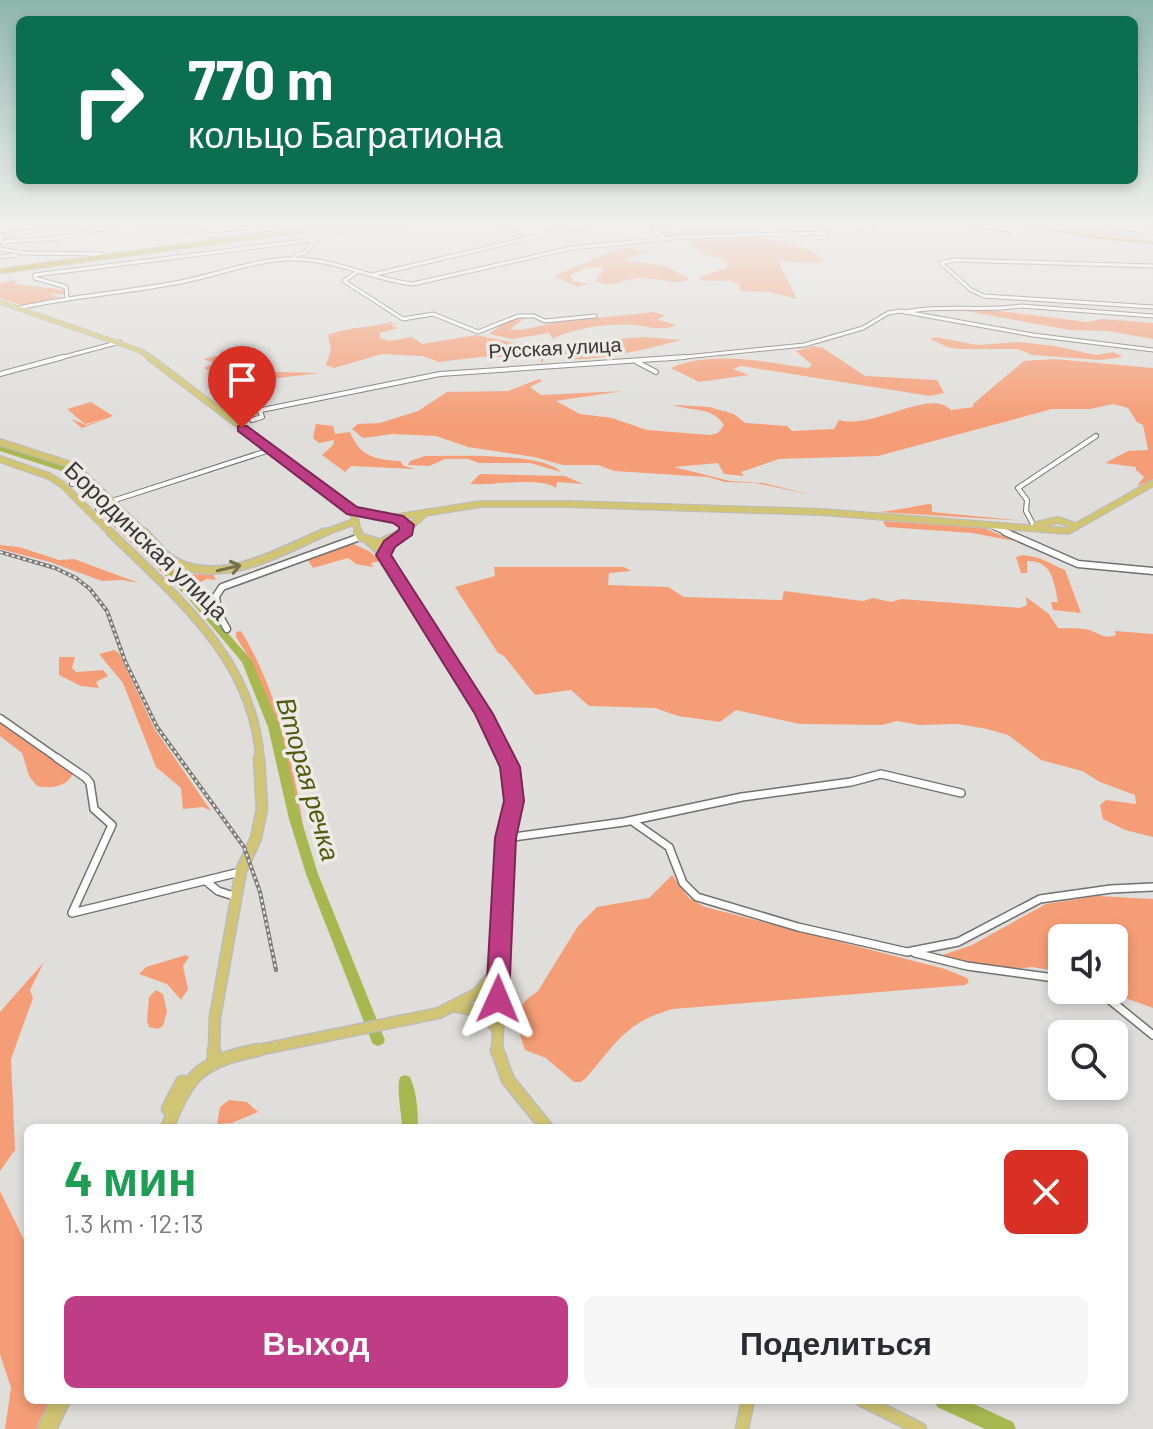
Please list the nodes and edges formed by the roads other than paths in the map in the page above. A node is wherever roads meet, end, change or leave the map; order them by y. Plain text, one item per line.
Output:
1 (66, 290) edge
2 (127, 290) edge
3 (357, 290) edge
4 (971, 290) edge
5 (67, 297) junction
6 (0, 302) edge
7 (1153, 307) edge
8 (19, 308) junction
9 (905, 312) junction
10 (595, 316) dead end
11 (1153, 316) edge
12 (120, 342) junction
13 (1151, 349) edge
14 (637, 362) junction
15 (656, 372) dead end
16 (0, 374) edge
17 (260, 410) junction
18 (227, 417) junction
19 (252, 420) dead end
20 (1096, 436) dead end
21 (0, 442) edge
22 (270, 450) junction
23 (0, 459) edge
24 (89, 479) junction
25 (1153, 483) edge
26 (72, 484) dead end
27 (113, 502) junction
28 (98, 509) dead end
29 (352, 511) junction
30 (423, 515) junction
31 (382, 518) junction
32 (392, 518) junction
33 (987, 524) junction
34 (1031, 527) junction
35 (358, 529) junction
36 (407, 529) junction
37 (396, 540) junction
38 (369, 541) junction
39 (384, 555) junction
40 (1153, 571) edge
41 (227, 629) dead end
42 (0, 718) edge
43 (961, 793) dead end
44 (632, 821) junction
45 (506, 838) junction
46 (241, 871) junction
47 (206, 881) junction
48 (1153, 887) edge
49 (238, 897) junction
50 (907, 952) junction
51 (498, 969) junction
52 (1048, 977) edge
53 (1115, 1004) edge
54 (457, 1006) junction
55 (497, 1028) junction
56 (1153, 1035) edge
57 (214, 1058) junction
58 (166, 1124) edge
59 (544, 1124) edge
60 (55, 1404) edge
61 (62, 1404) edge
62 (747, 1404) edge
63 (870, 1404) edge
64 (44, 1429) edge
65 (50, 1429) edge
66 (742, 1429) edge
67 (920, 1429) edge

1 - 5 street
2 - 5 street
3 - 10 street
4 - 7 street
5 - 8 street
6 - 8 main road
8 - 12 main road
9 - 11 street, Русская улица
9 - 13 street
9 - 14 street, Русская улица
12 - 16 street
12 - 18 main road
14 - 15 street
14 - 17 street, Русская улица
17 - 18 street, Русская улица
17 - 19 street
18 - 22 main road
20 - 34 street
21 - 24 main road, Бородинская улица
22 - 27 street
22 - 29 main road
23 - 46 main road, Бородинская улица
24 - 26 street
24 - 27 main road, Бородинская улица
25 - 34 main road
27 - 28 street
27 -> 35 main road, Бородинская улица
29 - 31 main road
29 - 35 main road
30 - 32 main road
30 - 33 main road
30 - 36 main road
31 - 32 main road
31 - 35 main road, Бородинская улица
32 - 36 main road
33 - 34 main road
33 - 40 street
35 - 38 main road
35 - 41 street
36 - 37 main road
37 - 38 main road
37 - 39 main road
38 - 39 main road
39 - 45 main road
42 - 47 street
43 - 44 street
44 - 45 street
44 - 50 street
45 - 51 main road
46 - 47 street
46 - 49 main road, Бородинская улица
47 - 49 street
48 - 50 street
49 - 57 main road, Бородинская улица
50 - 52 street
51 - 54 main road
51 - 55 main road
53 - 56 street
54 - 55 main road
54 - 57 main road
55 - 59 main road
57 - 58 main road
60 - 64 main road
61 - 65 main road
62 - 66 main road
63 - 67 main road

